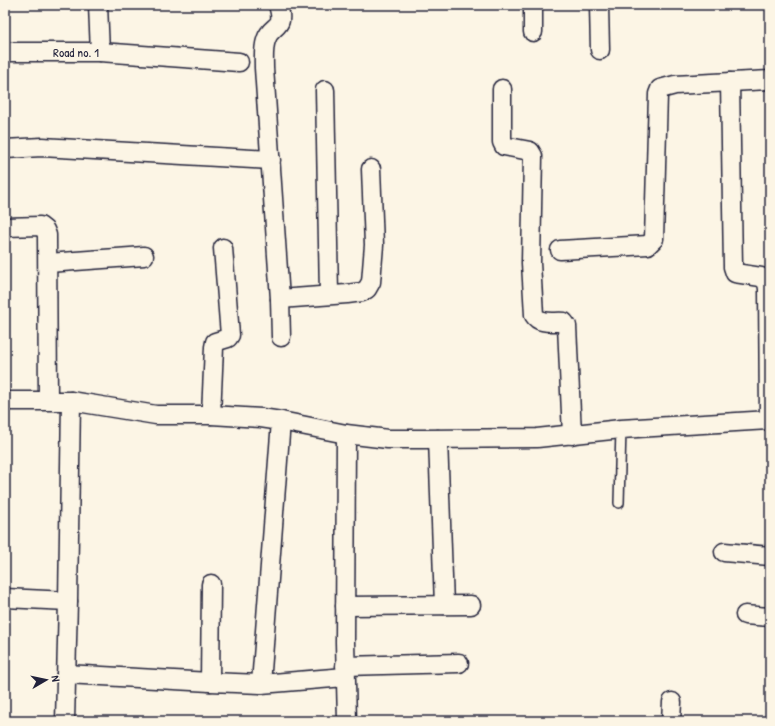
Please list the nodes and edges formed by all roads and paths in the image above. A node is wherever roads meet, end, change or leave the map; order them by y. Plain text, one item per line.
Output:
1 (98, 5) edge
2 (278, 5) edge
3 (533, 5) edge
4 (599, 5) edge
5 (534, 32) dead end
6 (600, 50) dead end
7 (5, 52) edge
8 (100, 52) junction
9 (239, 62) dead end
10 (770, 80) edge
11 (730, 82) junction
12 (502, 89) dead end
13 (325, 90) dead end
14 (5, 149) edge
15 (270, 160) junction
16 (371, 169) dead end
17 (5, 227) edge
18 (223, 248) dead end
19 (560, 250) dead end
20 (144, 256) dead end
21 (48, 263) junction
22 (329, 294) junction
23 (280, 299) junction
24 (281, 337) dead end
25 (48, 400) junction
26 (5, 401) edge
27 (71, 401) junction
28 (211, 415) junction
29 (770, 420) edge
30 (281, 421) junction
31 (621, 430) junction
32 (346, 434) junction
33 (572, 435) junction
34 (438, 439) junction
35 (618, 504) dead end
36 (724, 552) dead end
37 (770, 556) edge
38 (211, 584) dead end
39 (5, 598) edge
40 (68, 600) junction
41 (444, 605) junction
42 (471, 605) dead end
43 (345, 606) junction
44 (745, 615) dead end
45 (770, 617) edge
46 (459, 663) dead end
47 (345, 671) junction
48 (66, 674) junction
49 (210, 682) junction
50 (261, 684) junction
51 (672, 702) dead end
52 (65, 721) edge
53 (347, 721) edge
54 (671, 721) edge

1 - 8 street, Road no. 1
2 - 15 street
3 - 5 street
4 - 6 street
7 - 8 street, Road no. 1
8 - 9 street
10 - 11 street
11 - 19 street
11 - 29 street
12 - 33 street
13 - 22 street
14 - 15 street
15 - 23 street
16 - 22 street
17 - 21 street
18 - 28 street
20 - 21 street
21 - 25 street
22 - 23 street
23 - 24 street
25 - 26 street
25 - 27 street
27 - 28 street
27 - 40 street
28 - 30 street
29 - 31 street
30 - 32 street
30 - 50 street
31 - 33 street
31 - 35 lane
32 - 34 street
32 - 43 street
33 - 34 street
34 - 41 street
36 - 37 street
38 - 49 street
39 - 40 street
40 - 48 street
41 - 42 street
41 - 43 street
43 - 47 street
44 - 45 street
46 - 47 street
47 - 50 street
47 - 53 street
48 - 49 street
48 - 52 street
49 - 50 street
51 - 54 street

